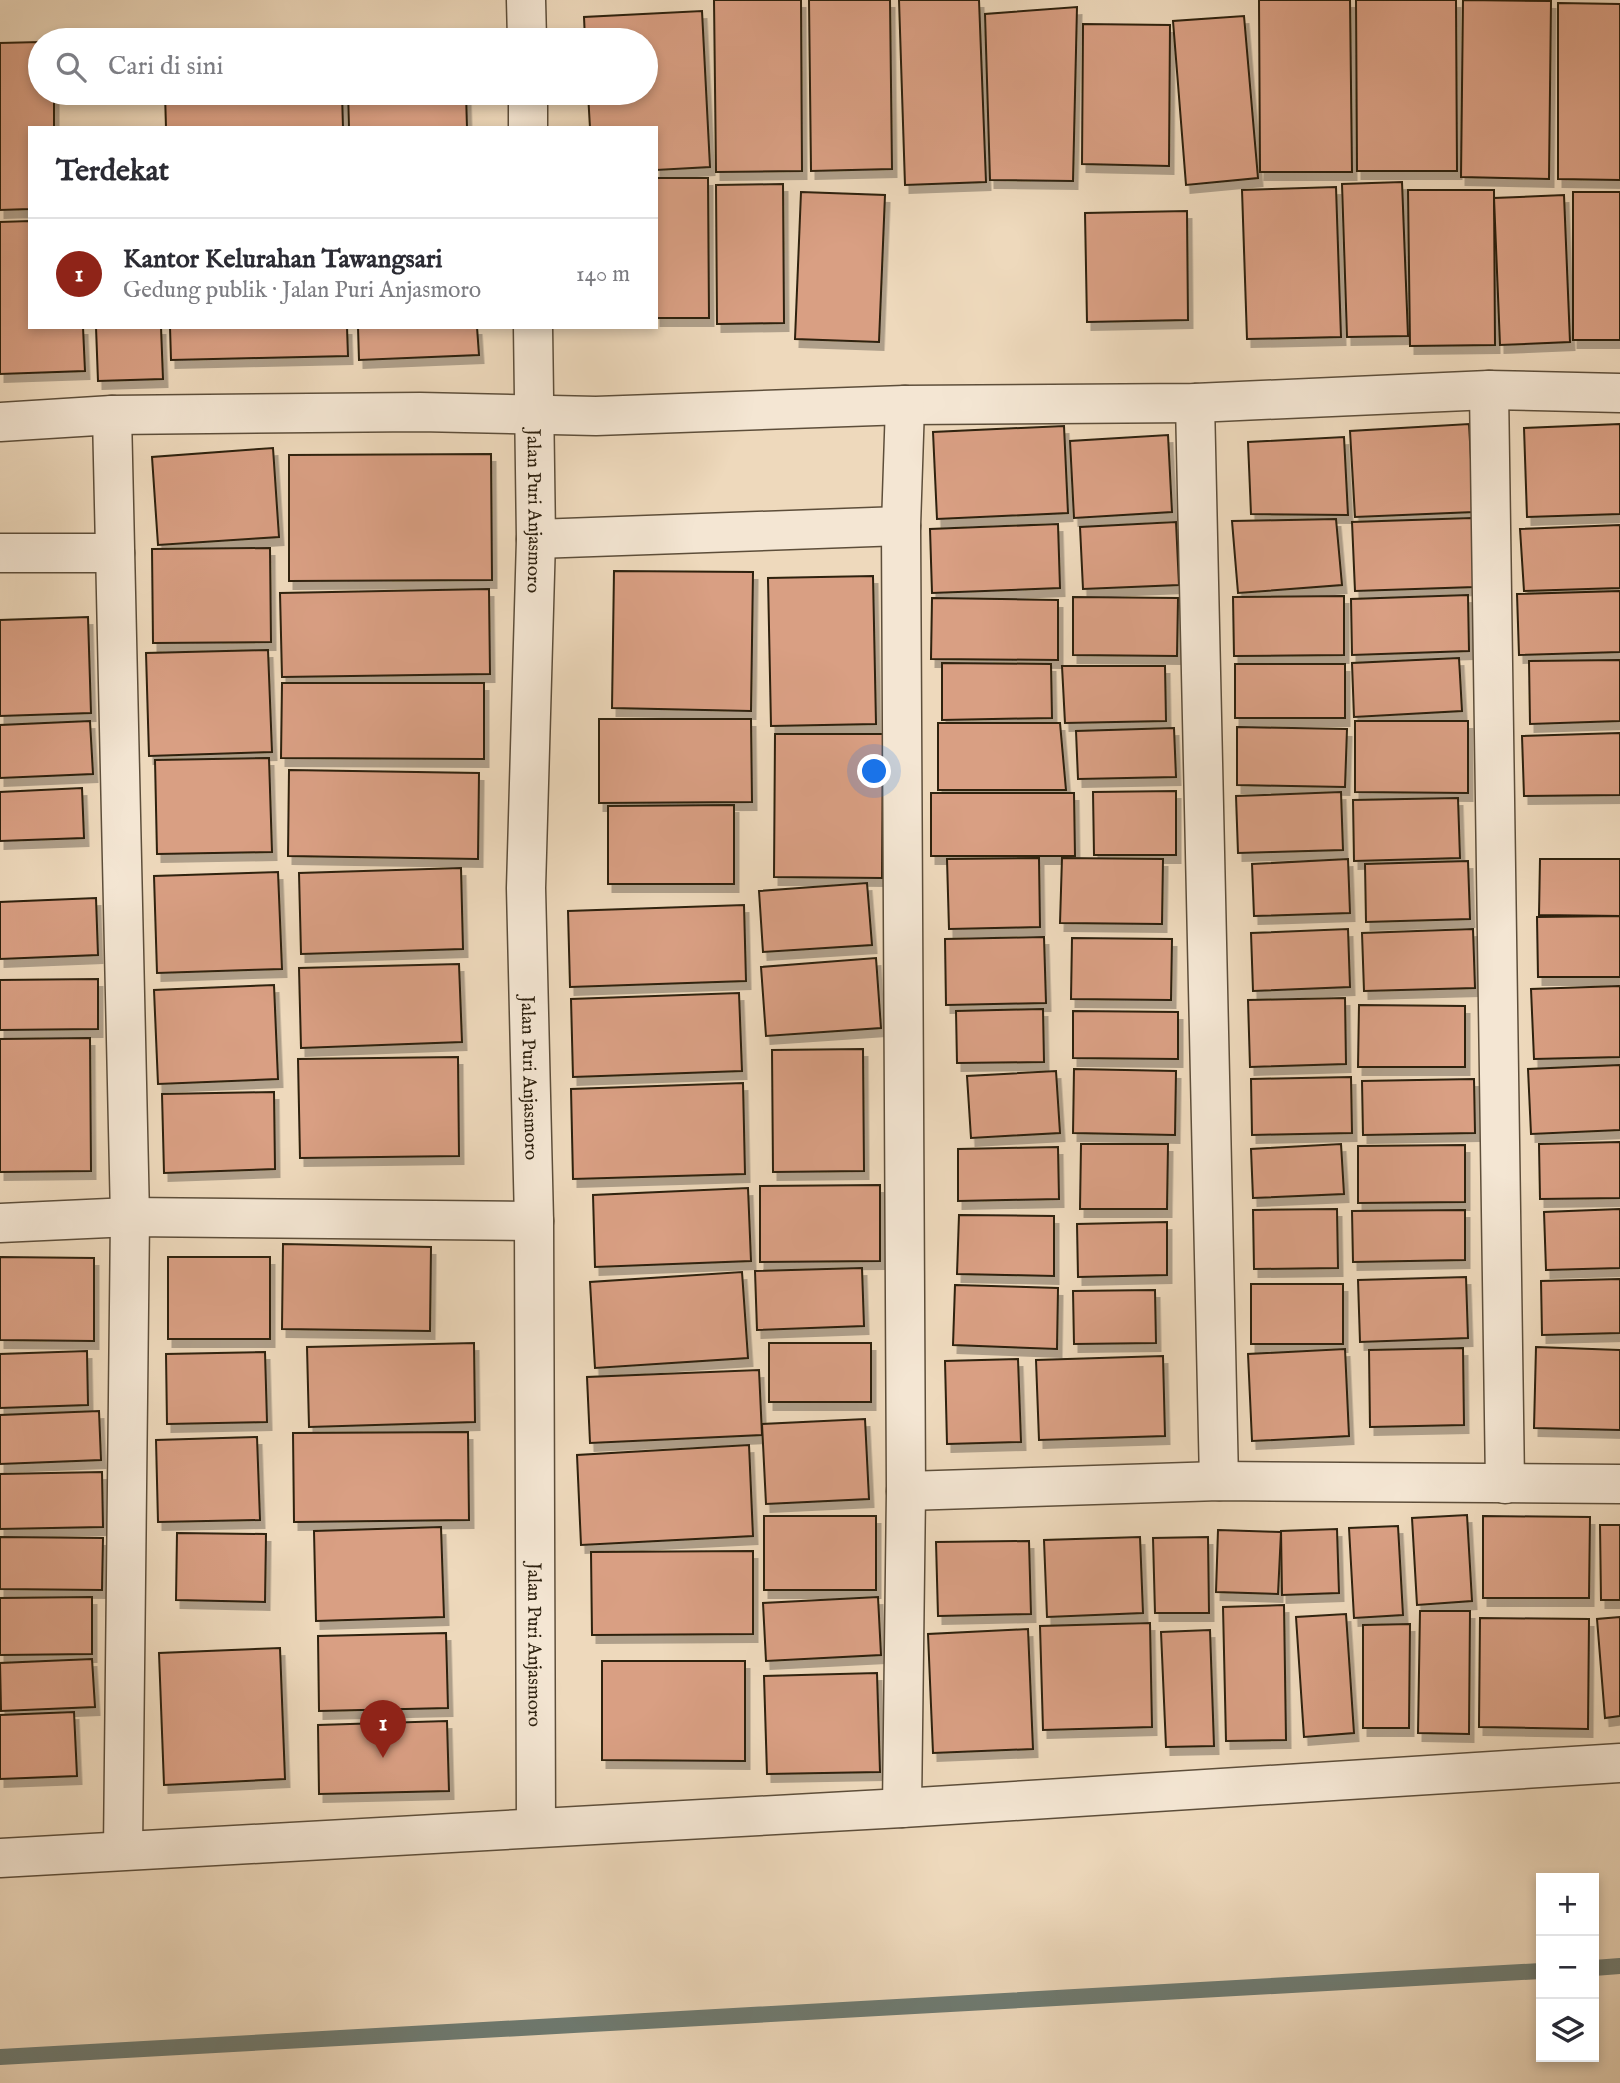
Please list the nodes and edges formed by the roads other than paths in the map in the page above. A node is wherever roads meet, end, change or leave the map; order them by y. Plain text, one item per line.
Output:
1 (526, 0) edge
2 (527, 28) edge
3 (528, 105) edge
4 (528, 126) edge
5 (533, 329) edge
6 (1489, 390) junction
7 (1620, 393) edge
8 (1195, 403) junction
9 (905, 405) junction
10 (112, 415) junction
11 (534, 415) junction
12 (0, 422) edge
13 (901, 526) junction
14 (536, 539) junction
15 (0, 553) edge
16 (116, 553) junction
17 (130, 1217) junction
18 (534, 1221) junction
19 (0, 1223) edge
20 (1219, 1481) junction
21 (1505, 1483) junction
22 (1620, 1484) edge
23 (906, 1491) junction
24 (1620, 1763) edge
25 (902, 1808) junction
26 (536, 1827) junction
27 (123, 1850) junction
28 (0, 1857) edge

1 - 2 street
3 - 4 street
5 - 11 street, Jalan Puri Anjasmoro
6 - 7 street
6 - 8 street
6 - 21 street
8 - 9 street
8 - 20 street
9 - 11 street
9 - 13 street
10 - 11 street
10 - 12 street
10 - 16 street
11 - 14 street, Jalan Puri Anjasmoro
13 - 14 street
13 - 23 street
14 - 18 street, Jalan Puri Anjasmoro
15 - 16 street
16 - 17 street
17 - 18 street
17 - 19 street
17 - 27 street
18 - 26 street, Jalan Puri Anjasmoro
20 - 21 street
20 - 23 street
21 - 22 street
23 - 25 street
24 - 25 street
25 - 26 street
26 - 27 street
27 - 28 street

